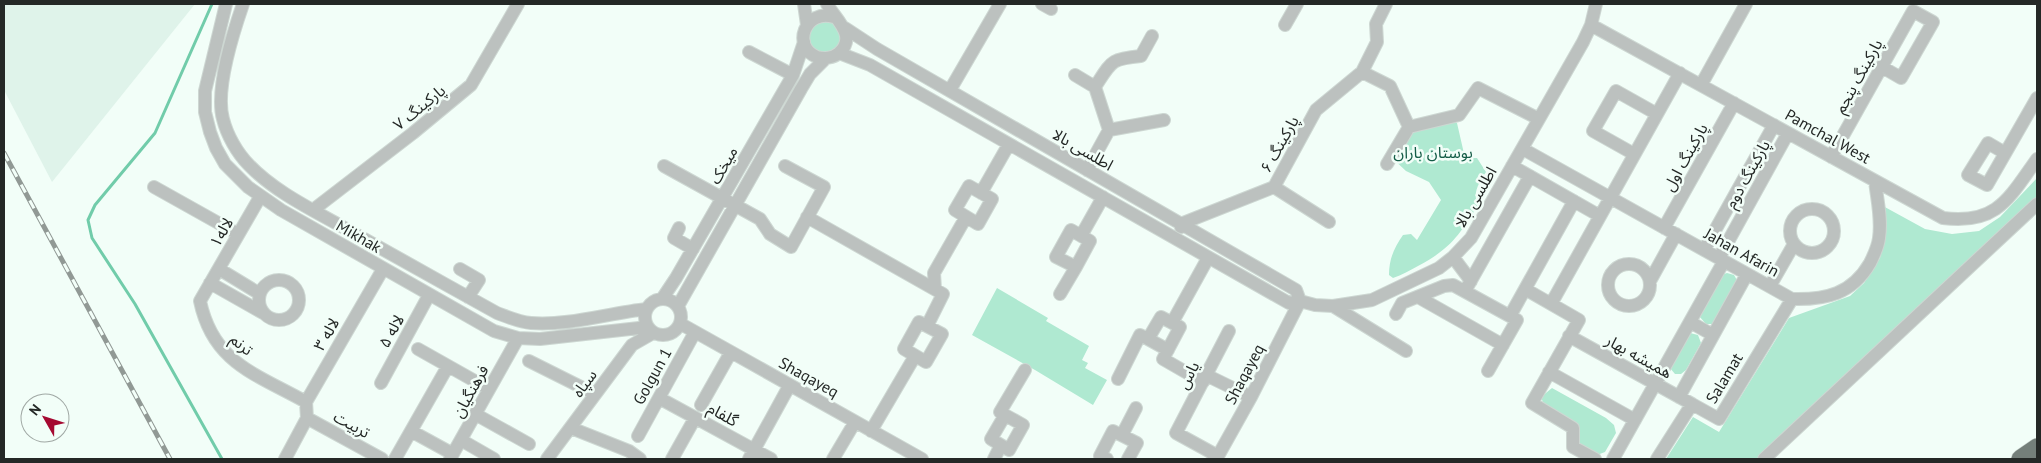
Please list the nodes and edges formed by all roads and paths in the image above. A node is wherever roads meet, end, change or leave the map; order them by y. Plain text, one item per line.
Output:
1 (226, 4) edge
2 (243, 4) edge
3 (518, 4) edge
4 (804, 4) edge
5 (827, 4) edge
6 (1000, 4) edge
7 (1297, 4) edge
8 (1386, 4) edge
9 (1596, 4) edge
10 (1746, 4) edge
11 (834, 17) junction
12 (807, 25) junction
13 (1285, 25) dead end
14 (1591, 25) junction
15 (845, 28) junction
16 (1152, 36) dead end
17 (804, 42) junction
18 (749, 52) dead end
19 (840, 53) junction
20 (826, 58) junction
21 (1882, 67) junction
22 (1362, 72) junction
23 (1680, 74) junction
24 (793, 75) junction
25 (1075, 75) dead end
26 (1701, 85) junction
27 (1096, 87) junction
28 (950, 90) junction
29 (2037, 98) edge
30 (1734, 103) junction
31 (1657, 114) junction
32 (1539, 119) junction
33 (1164, 120) dead end
34 (1774, 125) junction
35 (1409, 127) junction
36 (1109, 130) junction
37 (1788, 133) junction
38 (1009, 144) junction
39 (1523, 149) junction
40 (2005, 153) junction
41 (1634, 154) junction
42 (1831, 157) junction
43 (2037, 159) edge
44 (1387, 164) dead end
45 (664, 166) dead end
46 (785, 166) dead end
47 (1512, 166) junction
48 (1086, 170) junction
49 (1530, 176) junction
50 (1875, 181) junction
51 (154, 187) dead end
52 (1274, 187) junction
53 (1739, 188) junction
54 (1753, 196) junction
55 (260, 197) junction
56 (1103, 197) junction
57 (722, 198) junction
58 (1610, 198) junction
59 (1574, 201) junction
60 (2037, 204) edge
61 (735, 205) junction
62 (314, 210) junction
63 (1600, 216) junction
64 (807, 217) junction
65 (1329, 222) dead end
66 (1183, 223) junction
67 (679, 228) dead end
68 (1664, 228) junction
69 (238, 234) junction
70 (1676, 234) junction
71 (1081, 236) junction
72 (1175, 238) junction
73 (1794, 244) dead end
74 (693, 249) junction
75 (1704, 250) junction
76 (1454, 257) junction
77 (1208, 258) junction
78 (1721, 259) junction
79 (1076, 267) junction
80 (219, 269) junction
81 (383, 269) junction
82 (460, 269) dead end
83 (1747, 274) junction
84 (1650, 281) dead end
85 (210, 283) junction
86 (1468, 286) junction
87 (1770, 286) junction
88 (935, 289) junction
89 (1524, 290) junction
90 (260, 294) junction
91 (1060, 294) dead end
92 (429, 295) junction
93 (468, 297) junction
94 (1418, 297) junction
95 (662, 299) junction
96 (1792, 299) junction
97 (1300, 301) junction
98 (1551, 304) junction
99 (678, 306) junction
100 (1333, 306) junction
101 (647, 310) junction
102 (263, 314) junction
103 (1396, 314) dead end
104 (1510, 316) junction
105 (1690, 322) junction
106 (1172, 323) junction
107 (681, 324) junction
108 (927, 326) junction
109 (650, 330) junction
110 (1228, 331) dead end
111 (695, 332) junction
112 (1713, 335) junction
113 (1570, 336) junction
114 (518, 338) junction
115 (1148, 339) junction
116 (1503, 344) junction
117 (418, 349) dead end
118 (1168, 350) junction
119 (1406, 351) dead end
120 (731, 352) junction
121 (915, 356) junction
122 (529, 361) dead end
123 (448, 366) junction
124 (1025, 370) dead end
125 (1488, 371) dead end
126 (1549, 372) junction
127 (1205, 378) junction
128 (1118, 379) dead end
129 (381, 382) dead end
130 (1655, 384) junction
131 (489, 389) junction
132 (787, 390) dead end
133 (595, 394) junction
134 (1251, 397) junction
135 (1679, 397) junction
136 (659, 398) junction
137 (306, 402) junction
138 (1692, 404) junction
139 (701, 405) dead end
140 (1136, 408) dead end
141 (475, 414) junction
142 (1005, 415) junction
143 (308, 418) junction
144 (695, 418) junction
145 (1635, 420) junction
146 (855, 422) junction
147 (571, 428) junction
148 (411, 431) junction
149 (871, 431) junction
150 (1122, 435) junction
151 (638, 436) dead end
152 (461, 440) junction
153 (529, 444) dead end
154 (1001, 445) junction
155 (2037, 448) edge
156 (752, 455) edge
157 (451, 457) edge
158 (1216, 458) edge
159 (285, 459) edge
160 (382, 459) edge
161 (395, 459) edge
162 (494, 459) edge
163 (547, 459) edge
164 (640, 459) edge
165 (672, 459) edge
166 (771, 459) edge
167 (833, 459) edge
168 (920, 459) edge
169 (994, 459) edge
170 (1107, 459) edge
171 (1128, 459) edge
172 (1595, 459) edge
173 (1613, 459) edge
174 (1657, 459) edge
175 (1764, 459) edge
176 (2021, 459) edge

1 - 55 street, Mikhak
2 - 62 street, Mikhak
3 - 62 street, پارکینگ ۷
4 - 12 street
5 - 11 street
6 - 28 street
7 - 13 street
8 - 22 street
9 - 14 street, اطلسی بالا
10 - 26 street
11 - 12 street
11 - 15 street
12 - 17 street
14 - 23 street, Pamchal West
14 - 32 street, اطلسی بالا
15 - 19 street
15 - 28 street, اطلسی بالا
16 - 27 street
17 - 20 street
17 - 24 street, میخک
18 - 24 street
19 - 20 street
19 - 38 street, اطلسی بالا
20 - 61 street, میخک
21 - 21 street, پارکینگ پنجم
21 - 42 street, پارکینگ پنجم
22 - 35 street
22 - 52 street, پارکینگ ۶
23 - 26 street, Pamchal West
23 - 31 street
24 - 57 street, میخک
25 - 27 street
26 - 30 street, Pamchal West
27 - 36 street
28 - 48 street, اطلسی بالا
29 - 40 street
30 - 34 street, Pamchal West
30 - 68 street, پارکینگ اول
31 - 41 street
31 - 41 street
32 - 35 street
32 - 39 street, اطلسی بالا
33 - 36 street
34 - 37 street, Pamchal West
34 - 53 street, پارکینگ دوم
35 - 44 street
36 - 48 street
37 - 42 street, Pamchal West
37 - 54 street, پارکینگ دوم
38 - 56 street, اطلسی بالا
38 - 88 street
39 - 47 street, اطلسی بالا
39 - 58 street, Jahan Afarin
40 - 40 street
41 - 58 street
42 - 50 street, Pamchal West
43 - 50 street, Pamchal West
45 - 57 street
46 - 64 street
47 - 49 street
47 - 76 street, اطلسی بالا
48 - 66 street, اطلسی بالا
49 - 59 street
49 - 86 street
50 - 96 street
51 - 69 street
52 - 65 street
52 - 66 street, پارکینگ ۶
53 - 54 street
53 - 75 street, پارکینگ دوم
54 - 78 street, پارکینگ دوم
55 - 69 street, لاله۱
55 - 81 street, Mikhak
56 - 71 street
56 - 72 street, اطلسی بالا
57 - 61 street
57 - 74 street, میخک
58 - 63 street
58 - 68 street, Jahan Afarin
59 - 63 street
59 - 89 street
60 - 175 street
61 - 64 street
61 - 99 street, میخک
62 - 93 street, Mikhak
63 - 98 street
64 - 88 street
66 - 72 street
66 - 97 street, اطلسی بالا
67 - 74 street
68 - 70 street, Jahan Afarin
69 - 80 street, لاله۱
70 - 75 street, Jahan Afarin
70 - 84 street
71 - 79 street
71 - 79 street
72 - 77 street, اطلسی بالا
73 - 87 street
74 - 95 street, میخک
75 - 78 street, Jahan Afarin
76 - 86 street
76 - 100 street, اطلسی بالا
77 - 97 street, اطلسی بالا
77 - 106 street
78 - 83 street, Jahan Afarin
78 - 105 street, پارکینگ دوم
79 - 91 street
80 - 85 street, لاله۱
80 - 90 street
81 - 92 street, Mikhak
81 - 137 street, لاله ۳
82 - 93 street
83 - 87 street, Jahan Afarin
83 - 112 street
85 - 102 street
85 - 137 street, ترنم
86 - 94 street
86 - 104 street
87 - 96 street, Jahan Afarin
88 - 108 street
89 - 98 street
89 - 104 street
90 - 102 street
90 - 102 street
92 - 114 street, Mikhak
92 - 129 street, لاله ۵
93 - 101 street, Mikhak
94 - 103 street
94 - 116 street
95 - 99 street
95 - 101 street
96 - 138 street, Salamat
97 - 100 street, اطلسی بالا
97 - 134 street, Shaqayeq
98 - 113 street
99 - 107 street
100 - 119 street
101 - 109 street
104 - 116 street
105 - 112 street
105 - 130 street, پارکینگ دوم
106 - 115 street
106 - 118 street
107 - 109 street
107 - 111 street, Shaqayeq
108 - 121 street
108 - 121 street
109 - 114 street, Mikhak
109 - 133 street, سپاه
110 - 127 street, یاس
111 - 120 street, Shaqayeq
111 - 136 street, Golgun 1
112 - 135 street
113 - 126 street
113 - 130 street, همیشه بهار
114 - 131 street, فرهنگیان
115 - 118 street
115 - 128 street
116 - 125 street
117 - 123 street
118 - 127 street
120 - 139 street
120 - 146 street, Shaqayeq
121 - 149 street
122 - 133 street
123 - 131 street
123 - 148 street
124 - 142 street
126 - 145 street
126 - 172 street
127 - 134 street
127 - 158 street, یاس
130 - 135 street, همیشه بهار
130 - 145 street, پارکینگ دوم
131 - 141 street, فرهنگیان
132 - 156 street
133 - 147 street, سپاه
134 - 158 street, Shaqayeq
135 - 138 street, همیشه بهار
136 - 144 street, گلفام
136 - 151 street, Golgun 1
137 - 143 street
138 - 174 street, Salamat
140 - 150 street
141 - 152 street, فرهنگیان
141 - 153 street
142 - 154 street
142 - 154 street
143 - 159 street
143 - 160 street, تربیت
144 - 156 street, گلفام
144 - 165 street
145 - 173 street, پارکینگ دوم
146 - 149 street, Shaqayeq
146 - 167 street
147 - 163 street, سپاه
147 - 164 street
148 - 157 street
148 - 161 street
149 - 168 street, Shaqayeq
150 - 170 street
150 - 171 street
152 - 157 street, فرهنگیان
152 - 162 street
154 - 169 street
155 - 176 highway
156 - 166 street, گلفام

